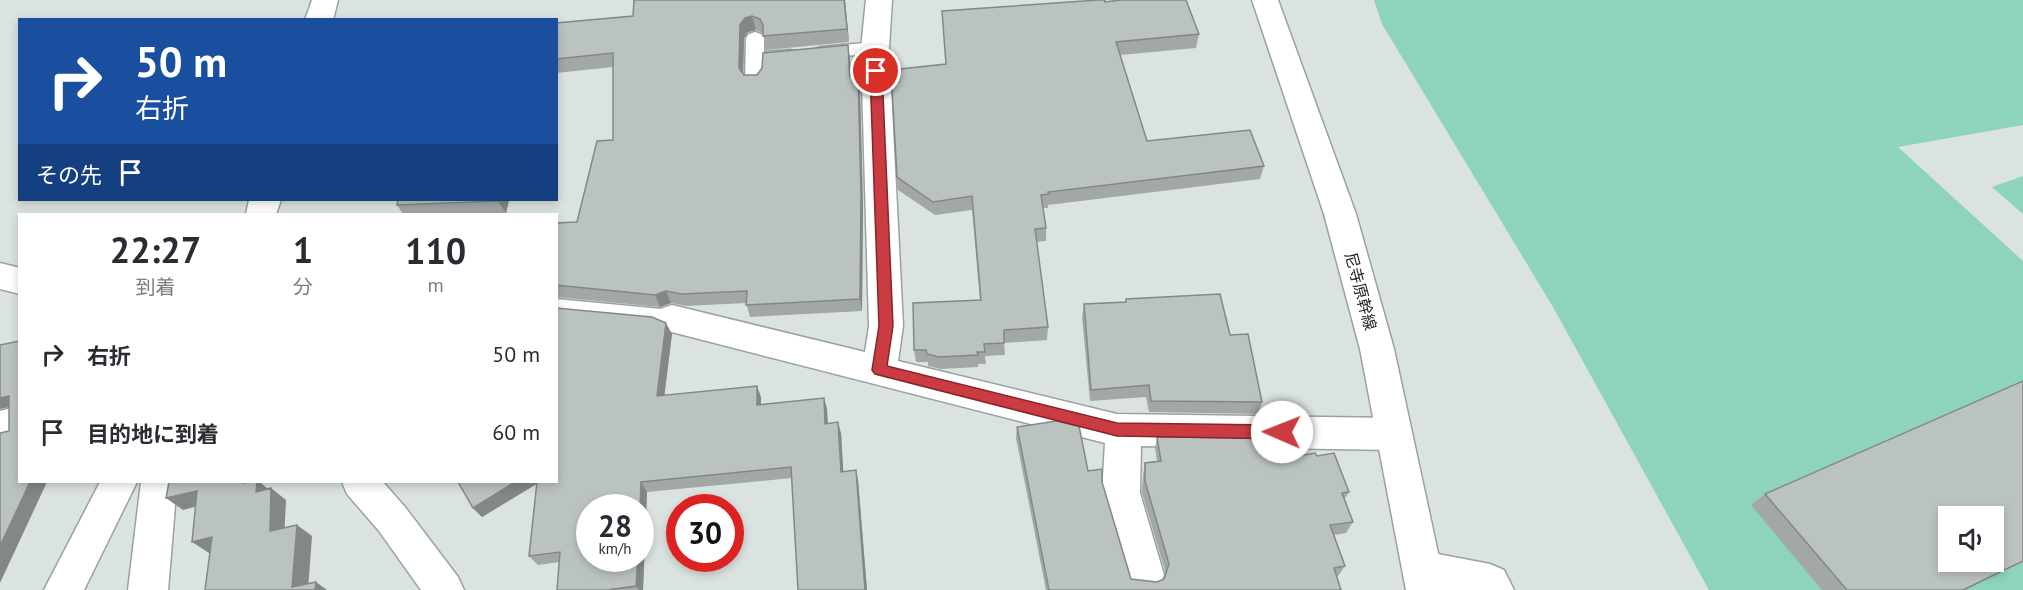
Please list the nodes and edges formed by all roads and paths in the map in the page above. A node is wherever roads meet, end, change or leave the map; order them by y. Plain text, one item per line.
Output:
1 (325, 0) edge
2 (879, 0) edge
3 (1265, 0) edge
4 (320, 18) edge
5 (755, 38) dead end
6 (875, 48) junction
7 (755, 59) junction
8 (754, 81) edge
9 (0, 276) edge
10 (18, 280) edge
11 (558, 308) edge
12 (672, 318) joint
13 (880, 370) junction
14 (18, 422) edge
15 (0, 427) edge
16 (1124, 429) junction
17 (1393, 434) junction
18 (118, 483) edge
19 (159, 483) edge
20 (361, 483) edge
21 (1145, 575) dead end
22 (1424, 580) edge
23 (64, 590) edge
24 (148, 590) edge
25 (444, 590) edge
26 (1494, 590) edge

1 - 4 street
2 - 6 street
3 - 17 street, 尼寺原幹線
5 - 7 lane
6 - 7 lane
6 - 13 street
7 - 8 lane
9 - 10 street
11 - 12 lane
12 - 13 street
13 - 16 street
14 - 15 street
16 - 17 street
16 - 21 street
17 - 22 street, 尼寺原幹線
18 - 23 street
19 - 24 street
20 - 25 street
22 - 26 street

